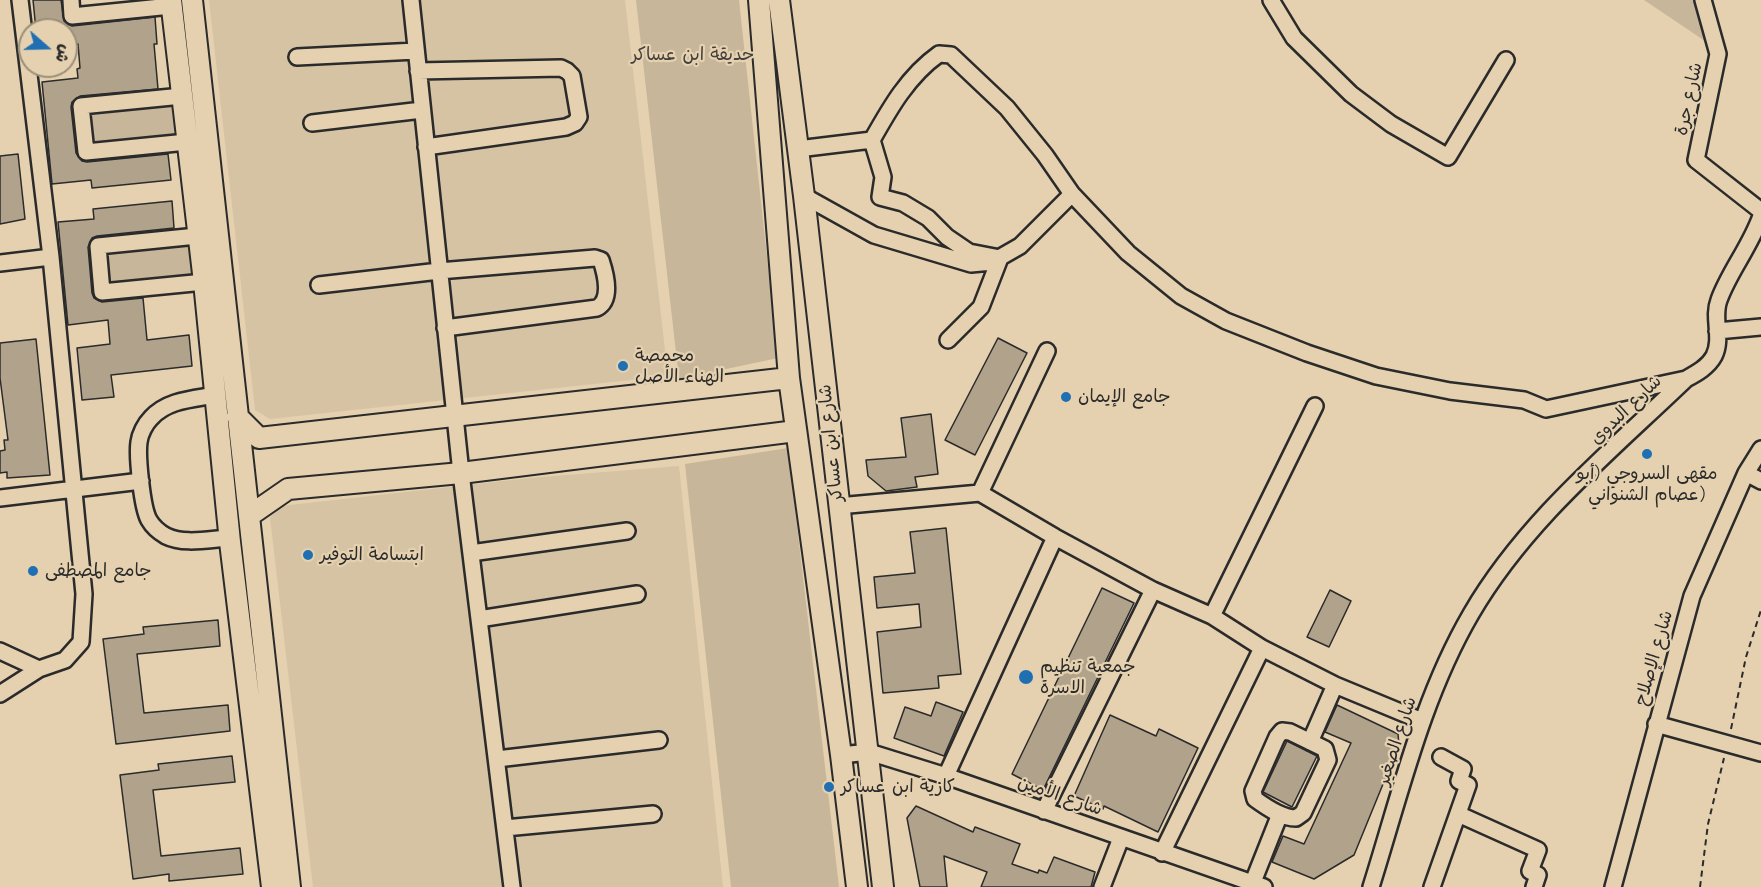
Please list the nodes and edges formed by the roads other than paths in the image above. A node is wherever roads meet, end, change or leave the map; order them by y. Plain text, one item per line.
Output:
1 (20, 0) edge
2 (71, 0) edge
3 (196, 0) edge
4 (411, 0) edge
5 (759, 0) edge
6 (779, 0) edge
7 (1271, 0) edge
8 (1703, 0) edge
9 (171, 3) edge
10 (416, 51) junction
11 (297, 57) dead end
12 (1506, 60) dead end
13 (418, 71) junction
14 (182, 96) junction
15 (422, 110) junction
16 (312, 123) dead end
17 (872, 141) junction
18 (187, 142) junction
19 (426, 147) junction
20 (798, 149) junction
21 (1072, 194) junction
22 (804, 196) junction
23 (1761, 211) edge
24 (1761, 216) edge
25 (197, 236) junction
26 (51, 257) junction
27 (1000, 258) junction
28 (0, 263) edge
29 (439, 271) junction
30 (204, 282) junction
31 (319, 285) dead end
32 (1761, 327) edge
33 (445, 328) junction
34 (1718, 331) junction
35 (948, 340) dead end
36 (1047, 351) dead end
37 (789, 378) junction
38 (1686, 379) junction
39 (215, 395) junction
40 (1315, 406) dead end
41 (237, 416) junction
42 (454, 416) junction
43 (796, 431) junction
44 (1761, 449) edge
45 (461, 473) junction
46 (1746, 473) junction
47 (1761, 481) edge
48 (141, 482) junction
49 (72, 489) junction
50 (980, 493) junction
51 (0, 498) edge
52 (838, 506) junction
53 (249, 516) junction
54 (627, 531) dead end
55 (1055, 537) junction
56 (230, 538) junction
57 (471, 553) junction
58 (1153, 590) junction
59 (637, 594) dead end
60 (1472, 612) joint
61 (1212, 616) junction
62 (479, 619) junction
63 (1262, 648) junction
64 (0, 651) edge
65 (39, 669) junction
66 (1335, 685) junction
67 (0, 694) edge
68 (1422, 722) junction
69 (1656, 724) junction
70 (659, 740) dead end
71 (1310, 742) junction
72 (869, 752) junction
73 (1761, 753) edge
74 (841, 755) junction
75 (1441, 757) dead end
76 (496, 759) junction
77 (946, 776) junction
78 (1044, 811) junction
79 (653, 814) dead end
80 (1280, 814) junction
81 (1458, 814) junction
82 (505, 828) junction
83 (1121, 838) junction
84 (1162, 853) junction
85 (1258, 884) edge
86 (1540, 885) edge
87 (272, 887) edge
88 (290, 887) edge
89 (512, 887) edge
90 (856, 887) edge
91 (883, 887) edge
92 (1102, 887) edge
93 (1371, 887) edge
94 (1432, 887) edge
95 (1613, 887) edge

1 - 26 street
2 - 9 street
3 - 41 main road
4 - 10 street
5 - 37 main road, شارع ابن عساكر
6 - 20 main road, شارع ابن عساكر
7 - 12 street
8 - 23 street, شارع جرة
9 - 14 main road
10 - 11 street
10 - 13 street
13 - 15 street
13 - 19 street
14 - 18 main road
14 - 18 street
15 - 16 street
15 - 19 street
17 - 20 street
17 - 21 street
17 - 27 street
18 - 25 main road
19 - 29 street
20 - 22 main road, شارع ابن عساكر
21 - 27 street
21 - 38 street
22 - 27 street
22 - 52 main road, شارع ابن عساكر
24 - 34 street, شارع البدوي
25 - 30 main road
25 - 30 street
26 - 28 street
26 - 49 street
27 - 35 street
29 - 31 street
29 - 33 street
29 - 33 street
30 - 39 main road
32 - 34 street
33 - 42 street
34 - 38 street, شارع البدوي
36 - 50 street
37 - 42 main road
37 - 43 main road, شارع ابن عساكر
38 - 60 street, شارع البدوي
39 - 48 street
39 - 56 main road
40 - 61 street
41 - 42 main road
41 - 53 main road
42 - 45 street
43 - 45 main road
43 - 74 main road, شارع ابن عساكر
44 - 46 street, شارع الإصلاح
45 - 53 main road
45 - 57 street
46 - 47 street
46 - 69 street, شارع الإصلاح
48 - 49 street
48 - 56 street
49 - 51 street
49 - 65 street
50 - 52 street
50 - 55 street
52 - 72 main road, شارع ابن عساكر
53 - 88 main road
54 - 57 street
55 - 58 street
55 - 77 street
56 - 87 main road
57 - 62 street
58 - 61 street
58 - 78 street
59 - 62 street
60 - 68 street, شارع الصغير
61 - 63 street
62 - 76 street
63 - 66 street
63 - 84 street
64 - 65 street
65 - 67 street
66 - 68 street
66 - 71 street
68 - 93 street, شارع الصغير
69 - 73 street
69 - 95 street, شارع الإصلاح
70 - 76 street
71 - 80 street
71 - 80 street
72 - 74 street, شارع الأمين
72 - 77 street, شارع الأمين
72 - 91 main road, شارع ابن عساكر
74 - 90 main road, شارع ابن عساكر
75 - 81 street
76 - 82 street
77 - 78 street, شارع الأمين
78 - 83 street, شارع الأمين
79 - 82 street
80 - 85 street
81 - 86 street
81 - 94 street
82 - 89 street
83 - 84 street, شارع الأمين
83 - 92 street
84 - 85 street, شارع الأمين

